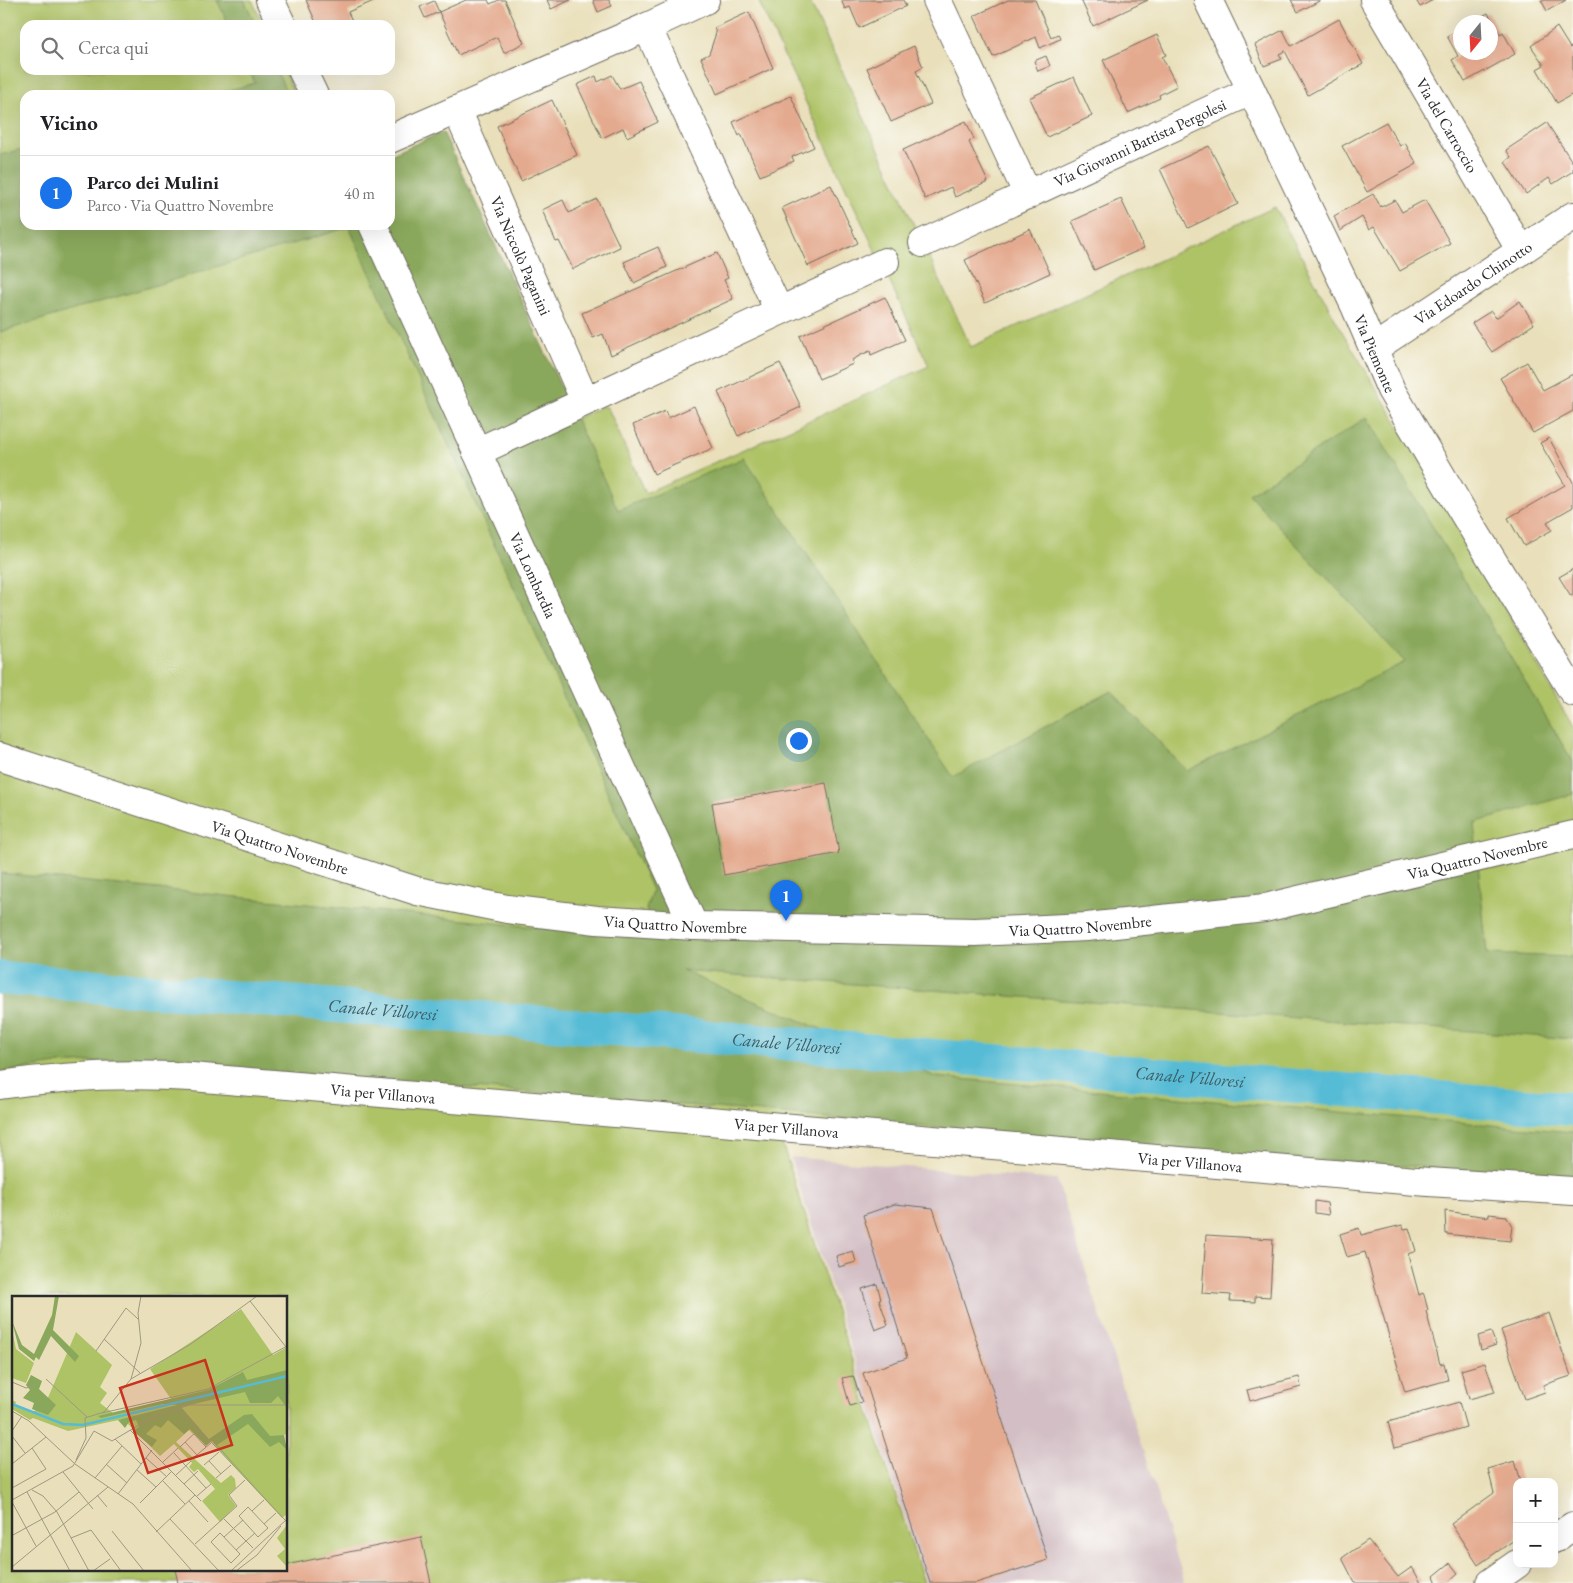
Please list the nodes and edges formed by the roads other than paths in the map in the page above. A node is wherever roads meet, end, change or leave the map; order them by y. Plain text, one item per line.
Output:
1 (270, 0) edge
2 (705, 0) edge
3 (937, 0) edge
4 (1208, 0) edge
5 (1374, 0) edge
6 (280, 20) edge
7 (647, 27) junction
8 (304, 75) edge
9 (312, 90) edge
10 (1251, 91) junction
11 (457, 110) junction
12 (395, 137) edge
13 (1028, 195) junction
14 (1573, 216) edge
15 (375, 230) edge
16 (923, 243) dead end
17 (1521, 251) junction
18 (885, 262) dead end
19 (779, 311) junction
20 (1373, 350) junction
21 (586, 401) junction
22 (477, 452) junction
23 (1573, 692) edge
24 (0, 756) edge
25 (1573, 835) edge
26 (694, 926) junction
27 (0, 1085) edge
28 (1573, 1192) edge
29 (1573, 1526) edge
30 (1558, 1536) edge
31 (1513, 1567) edge
32 (1490, 1583) edge

1 - 6 street
2 - 7 street
3 - 13 street
4 - 10 street, Via Piemonte
5 - 17 street, Via del Carroccio
7 - 11 street
7 - 19 street
8 - 9 street
10 - 13 street, Via Giovanni Battista Pergolesi
10 - 20 street, Via Piemonte
11 - 12 street
11 - 21 street, Via Niccolò Paganini
13 - 16 street, Via Giovanni Battista Pergolesi
14 - 17 street, Via Edoardo Chinotto
15 - 22 street, Via Lombardia
17 - 20 street, Via Edoardo Chinotto
18 - 19 street
19 - 21 street
20 - 23 street, Via Piemonte
21 - 22 street
22 - 26 street, Via Lombardia
24 - 26 street, Via Quattro Novembre
25 - 26 street, Via Quattro Novembre
27 - 28 street, Via per Villanova
29 - 30 street
31 - 32 street

